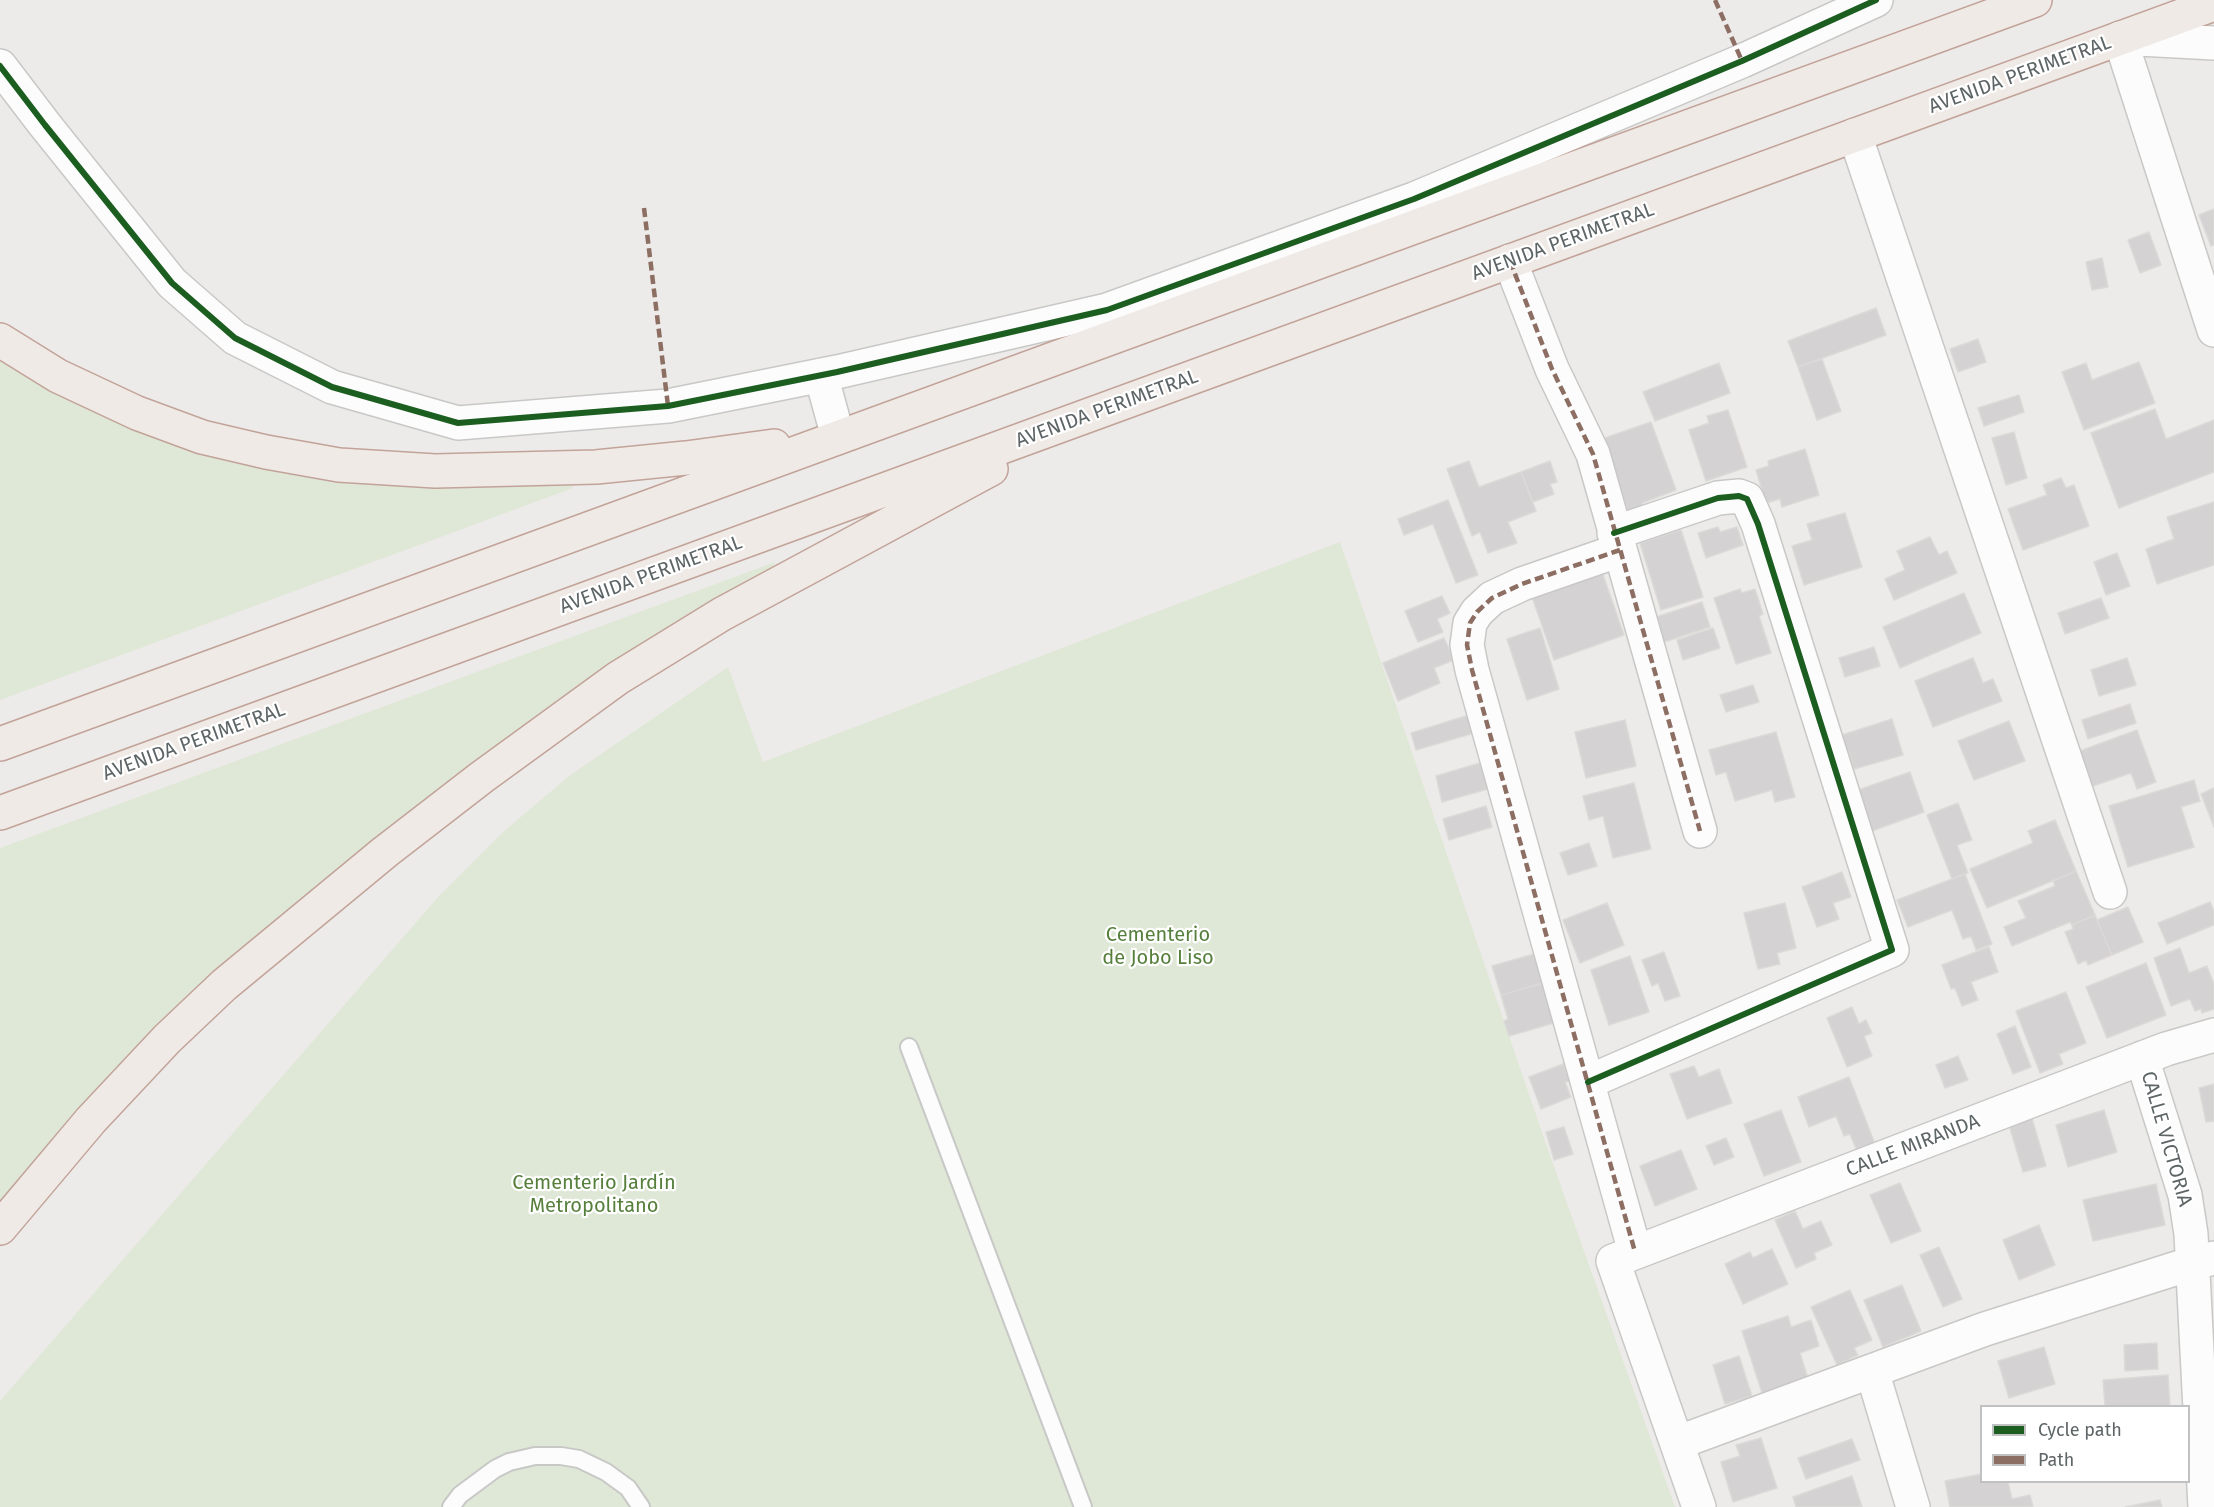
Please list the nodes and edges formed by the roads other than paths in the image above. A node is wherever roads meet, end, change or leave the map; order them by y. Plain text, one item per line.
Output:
1 (1876, 0) edge
2 (2035, 0) edge
3 (2214, 4) edge
4 (2120, 38) junction
5 (2214, 43) edge
6 (0, 66) edge
7 (1855, 135) junction
8 (1510, 261) junction
9 (2214, 330) edge
10 (0, 340) edge
11 (821, 375) junction
12 (1095, 413) junction
13 (838, 437) junction
14 (1617, 541) junction
15 (0, 744) edge
16 (0, 813) edge
17 (1700, 831) dead end
18 (2109, 892) dead end
19 (2214, 1035) edge
20 (909, 1047) dead end
21 (2142, 1058) junction
22 (1588, 1082) junction
23 (0, 1228) edge
24 (1624, 1257) junction
25 (2203, 1261) edge
26 (1872, 1371) junction
27 (1677, 1443) junction
28 (451, 1507) edge
29 (641, 1507) edge
30 (1083, 1507) edge
31 (1699, 1507) edge
32 (1913, 1507) edge
33 (2205, 1507) edge

1 - 11 street
2 - 13 highway
3 - 4 highway, AVENIDA PERIMETRAL
4 - 5 street
4 - 7 highway, AVENIDA PERIMETRAL
4 - 9 street
6 - 11 street
7 - 8 highway, AVENIDA PERIMETRAL
7 - 18 street
8 - 12 highway, AVENIDA PERIMETRAL
8 - 14 street
10 - 13 highway
11 - 13 street
12 - 16 highway, AVENIDA PERIMETRAL
12 - 23 highway
13 - 15 highway
14 - 17 street
14 - 22 street
14 - 22 street
19 - 21 street, CALLE MIRANDA
20 - 30 lane
21 - 24 street, CALLE MIRANDA
21 - 25 street, CALLE VICTORIA
22 - 24 street
24 - 27 street
25 - 26 street
25 - 33 street, CALLE VICTORIA
26 - 27 street
26 - 32 street
27 - 31 street
28 - 29 lane

